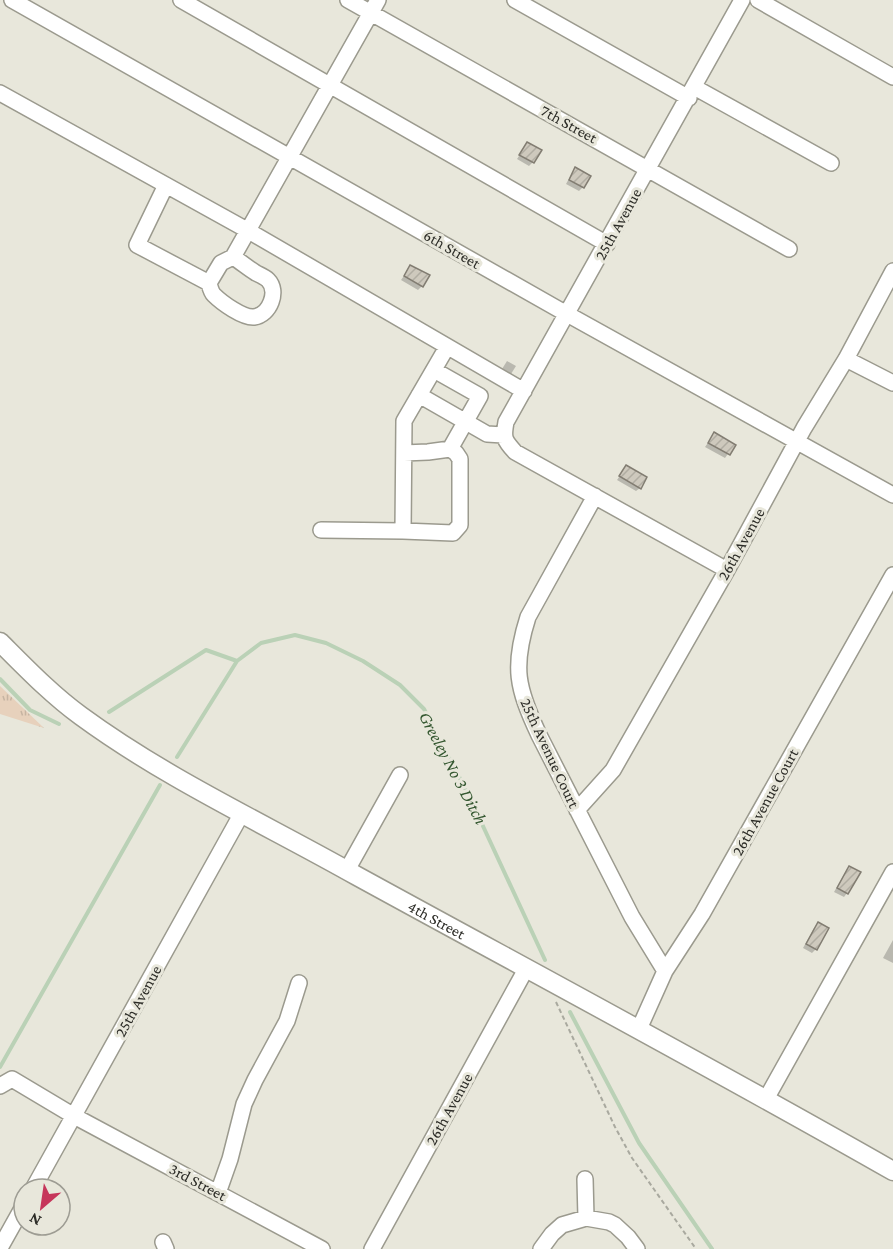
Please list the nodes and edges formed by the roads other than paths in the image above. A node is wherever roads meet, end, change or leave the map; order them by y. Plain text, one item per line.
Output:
1 (12, 0) edge
2 (181, 0) edge
3 (348, 0) edge
4 (515, 0) edge
5 (742, 0) edge
6 (758, 0) edge
7 (374, 6) edge
8 (893, 77) edge
9 (330, 85) junction
10 (692, 92) junction
11 (0, 93) edge
12 (289, 157) junction
13 (831, 163) dead end
14 (649, 169) junction
15 (166, 185) junction
16 (247, 230) junction
17 (607, 244) junction
18 (789, 249) dead end
19 (233, 257) junction
20 (893, 271) edge
21 (208, 283) junction
22 (567, 314) junction
23 (447, 346) junction
24 (846, 358) junction
25 (434, 369) junction
26 (893, 383) edge
27 (524, 391) junction
28 (419, 395) junction
29 (465, 422) junction
30 (508, 442) junction
31 (796, 442) junction
32 (450, 449) junction
33 (404, 453) junction
34 (893, 495) edge
35 (595, 496) junction
36 (321, 530) dead end
37 (404, 531) junction
38 (727, 570) junction
39 (893, 575) edge
40 (0, 642) edge
41 (400, 775) dead end
42 (577, 810) junction
43 (242, 813) junction
44 (347, 870) junction
45 (893, 872) edge
46 (526, 969) junction
47 (665, 971) junction
48 (299, 983) dead end
49 (639, 1029) junction
50 (6, 1082) edge
51 (766, 1099) junction
52 (74, 1116) junction
53 (893, 1171) edge
54 (40, 1177) edge
55 (585, 1179) dead end
56 (218, 1193) junction
57 (586, 1218) junction
58 (12, 1226) edge
59 (0, 1248) edge
60 (321, 1249) edge
61 (372, 1249) edge
62 (541, 1249) edge
63 (637, 1249) edge

1 - 12 street, 6th Street
2 - 9 street
3 - 7 street, 7th Street
4 - 10 street
5 - 10 street, 25th Avenue
6 - 8 street
7 - 9 street
7 - 14 street, 7th Street
9 - 12 street
9 - 17 street
10 - 13 street
10 - 14 street, 25th Avenue
11 - 15 street
12 - 16 street
12 - 22 street, 6th Street
14 - 17 street, 25th Avenue
14 - 18 street, 7th Street
15 - 16 street
15 - 21 street
16 - 19 street
16 - 23 street
17 - 22 street, 25th Avenue
19 - 21 street
19 - 21 street
20 - 24 street, 26th Avenue
22 - 27 street, 25th Avenue
22 - 31 street, 6th Street
23 - 25 street
23 - 27 street
24 - 26 street
24 - 31 street, 26th Avenue
25 - 28 street
25 - 29 street
27 - 30 street, 25th Avenue
28 - 29 street
28 - 33 street
29 - 30 street
29 - 32 street
30 - 35 street
31 - 34 street, 6th Street
31 - 38 street, 26th Avenue
32 - 33 street
32 - 37 street
33 - 37 street
35 - 38 street
35 - 42 street, 25th Avenue Court
36 - 37 street
38 - 42 street, 26th Avenue
39 - 47 street, 26th Avenue Court
40 - 43 main road, 4th Street
41 - 44 street
42 - 47 street, 25th Avenue Court
43 - 44 main road, 4th Street
43 - 52 street, 25th Avenue
44 - 46 main road, 4th Street
45 - 51 street
46 - 49 main road, 4th Street
46 - 61 street, 26th Avenue
47 - 49 street, 26th Avenue Court
48 - 56 street
49 - 51 main road, 4th Street
50 - 52 street, 3rd Street
51 - 53 main road, 4th Street
52 - 54 street, 25th Avenue
52 - 56 street, 3rd Street
55 - 57 street
56 - 60 street, 3rd Street
57 - 62 street
57 - 63 street
58 - 59 street

